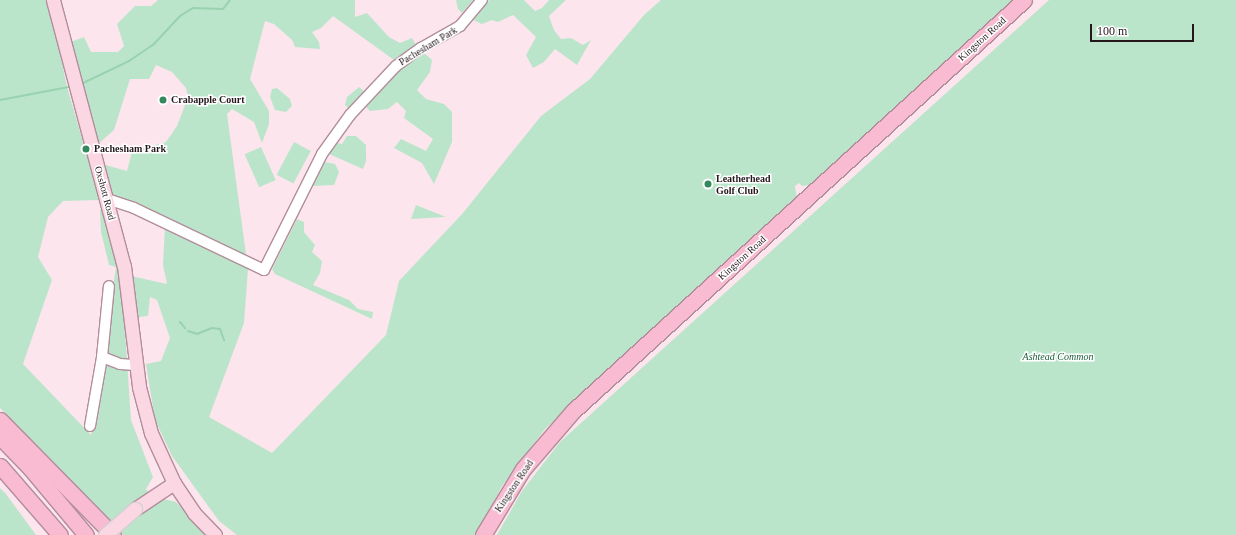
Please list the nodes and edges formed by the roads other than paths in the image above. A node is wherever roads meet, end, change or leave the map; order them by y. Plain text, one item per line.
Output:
1 (53, 0) edge
2 (482, 0) edge
3 (1024, 0) edge
4 (107, 199) junction
5 (109, 286) dead end
6 (102, 357) junction
7 (136, 365) junction
8 (0, 420) edge
9 (90, 426) dead end
10 (0, 437) edge
11 (0, 466) edge
12 (174, 483) junction
13 (60, 535) edge
14 (86, 535) edge
15 (105, 535) edge
16 (113, 535) edge
17 (215, 535) edge
18 (483, 535) edge

1 - 4 main road, Oxshott Road
2 - 4 street, Pachesham Park
3 - 18 highway, Kingston Road
4 - 7 main road, Oxshott Road
5 - 6 street
6 - 7 street
6 - 9 street
7 - 12 main road, Oxshott Road
8 - 16 highway
10 - 14 highway
11 - 13 highway
12 - 15 main road, bridge
12 - 17 main road, Oxshott Road

